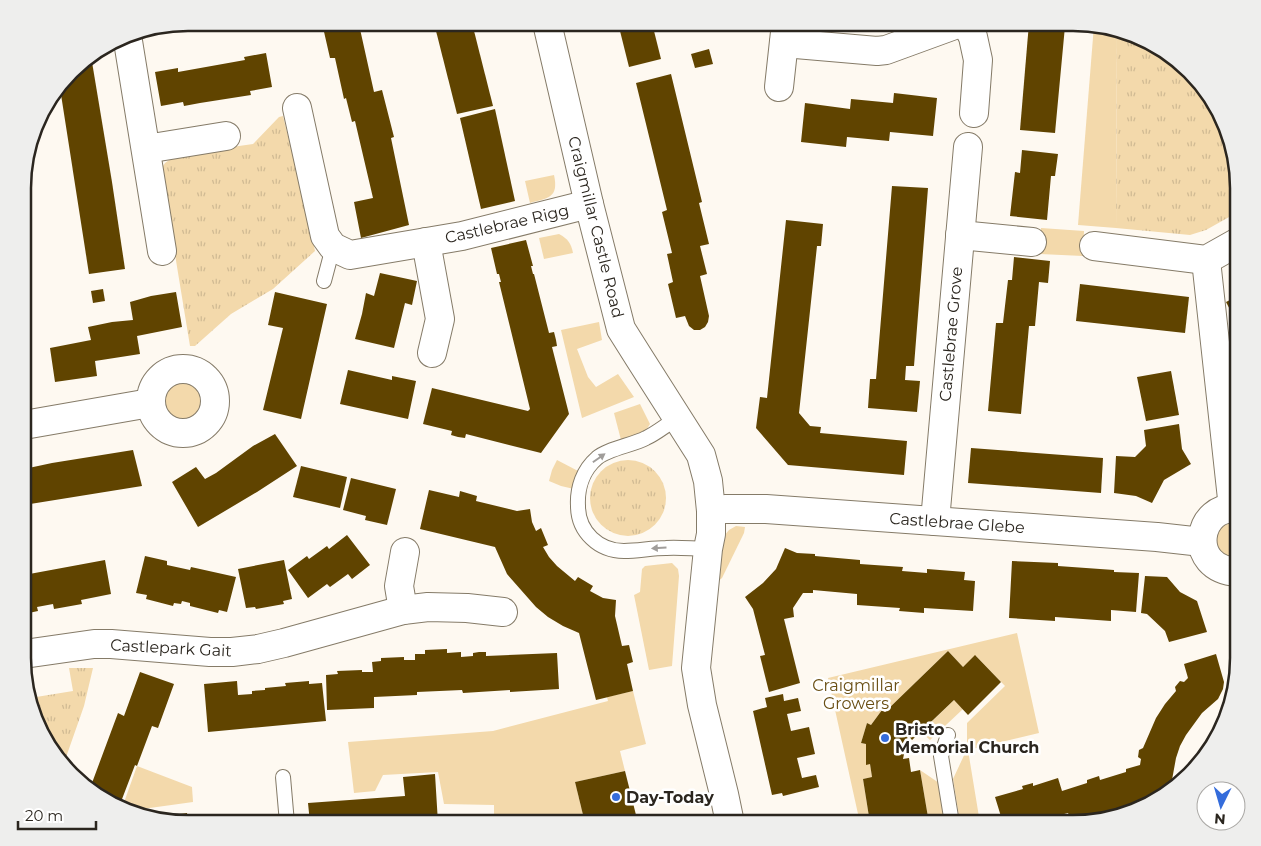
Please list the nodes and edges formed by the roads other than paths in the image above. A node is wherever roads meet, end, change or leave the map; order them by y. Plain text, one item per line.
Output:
1 (549, 31) edge
2 (938, 31) edge
3 (970, 31) edge
4 (785, 33) edge
5 (128, 43) edge
6 (779, 87) dead end
7 (297, 108) dead end
8 (974, 113) dead end
9 (226, 136) dead end
10 (968, 147) dead end
11 (146, 149) junction
12 (589, 204) junction
13 (960, 235) junction
14 (426, 242) junction
15 (1032, 242) dead end
16 (333, 246) junction
17 (1094, 246) dead end
18 (1229, 247) edge
19 (162, 251) dead end
20 (1206, 260) junction
21 (324, 281) dead end
22 (432, 353) dead end
23 (150, 403) dead end
24 (678, 418) junction
25 (31, 423) edge
26 (1229, 457) edge
27 (1229, 509) edge
28 (711, 511) junction
29 (934, 521) junction
30 (1202, 542) junction
31 (708, 549) junction
32 (405, 552) dead end
33 (1229, 571) edge
34 (403, 610) junction
35 (503, 612) dead end
36 (31, 653) edge
37 (948, 735) dead end
38 (283, 777) dead end
39 (728, 814) edge
40 (950, 814) edge
41 (286, 815) edge

1 - 12 street, Craigmillar Castle Road
2 - 4 street
3 - 8 street
4 - 6 street
5 - 11 street
7 - 16 street
9 - 11 street
10 - 13 street, Castlebrae Grove
11 - 19 street
12 - 14 street, Castlebrae Rigg
12 - 24 street, Craigmillar Castle Road
13 - 15 street
13 - 29 street, Castlebrae Grove
14 - 16 street, Castlebrae Rigg
14 - 22 street, Castlebrae Rigg
16 - 21 lane
17 - 20 street
18 - 20 street
20 - 26 street
23 - 25 street
24 - 28 street, Craigmillar Castle Road
31 -> 24 lane
27 - 30 street
28 - 29 street, Castlebrae Glebe
28 - 31 street, Craigmillar Castle Road
29 - 30 street, Castlebrae Glebe
30 - 33 street
31 - 39 street, Craigmillar Castle Road
32 - 34 street
34 - 35 street, Castlepark Gait
34 - 36 street, Castlepark Gait
37 - 40 lane
38 - 41 lane

